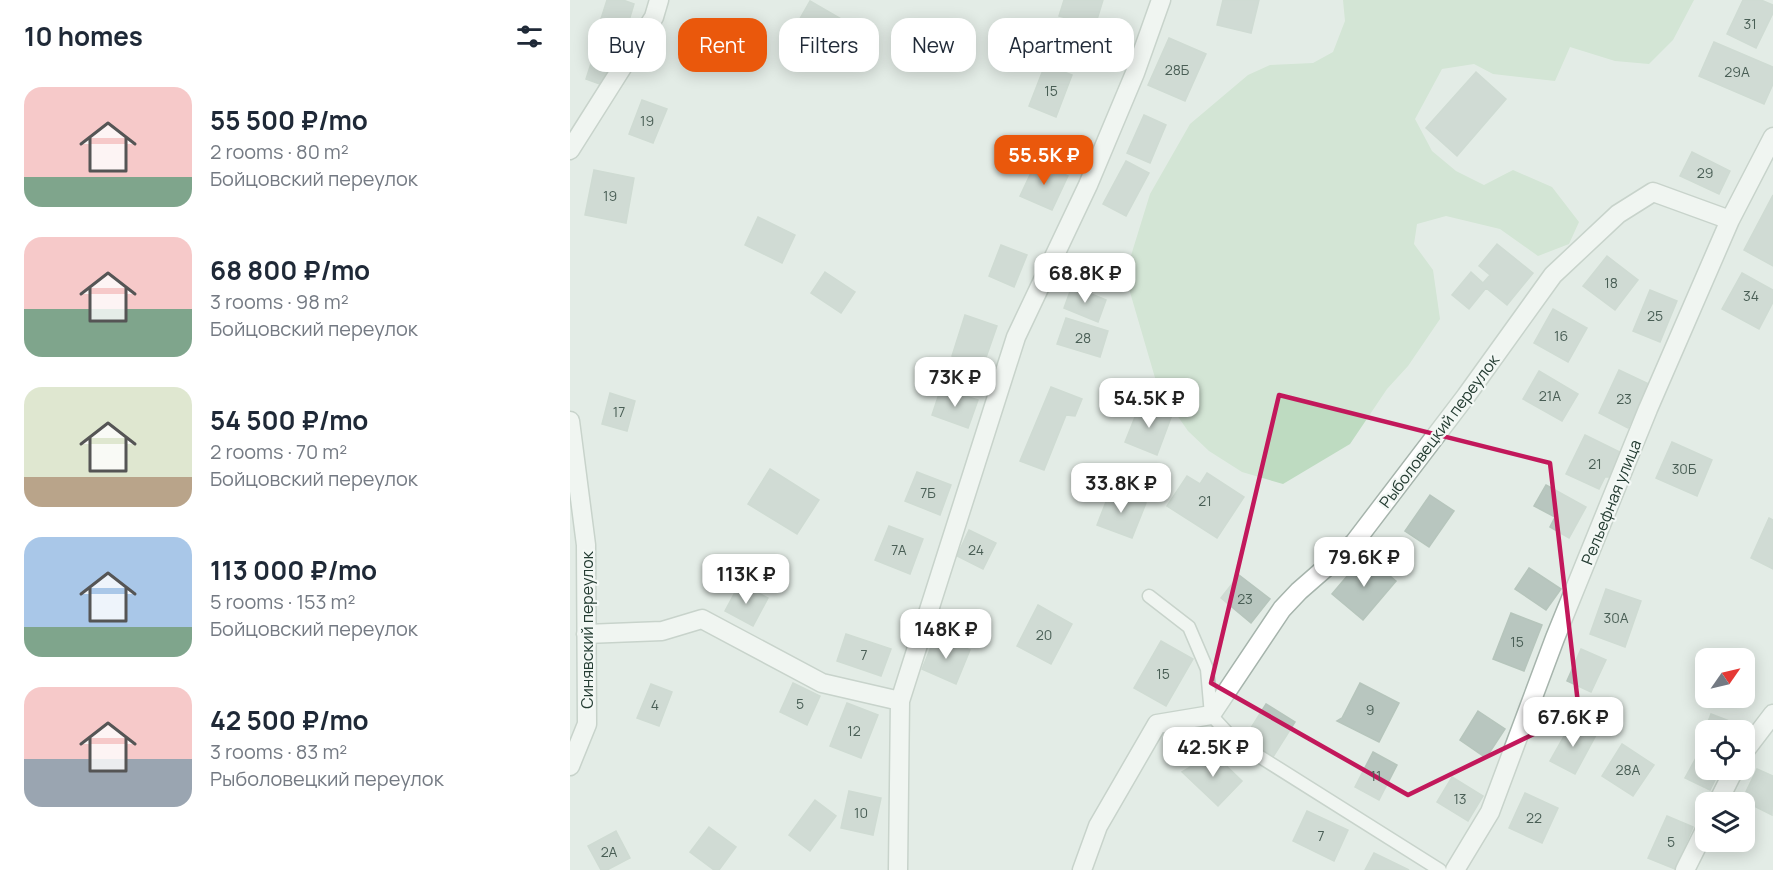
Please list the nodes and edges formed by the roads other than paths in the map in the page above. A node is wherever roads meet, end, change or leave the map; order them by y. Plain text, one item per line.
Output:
1 (659, 0) edge
2 (1161, 0) edge
3 (1773, 137) edge
4 (570, 150) edge
5 (1730, 220) junction
6 (570, 421) edge
7 (1149, 596) dead end
8 (586, 634) junction
9 (900, 702) junction
10 (1773, 714) edge
11 (1211, 715) junction
12 (1755, 738) edge
13 (570, 766) edge
14 (1695, 850) edge
15 (898, 870) edge
16 (1082, 870) edge
17 (1440, 870) edge
18 (1455, 870) edge
19 (1685, 870) edge

1 - 4 street
2 - 9 street
3 - 5 street, Рельефная улица
5 - 11 street, Рыболовецкий переулок
5 - 18 street, Рельефная улица
6 - 8 street, Синявский переулок
7 - 11 lane
8 - 9 street
8 - 13 street, Синявский переулок
9 - 15 street
10 - 12 street
11 - 16 street
11 - 17 lane
14 - 19 street

